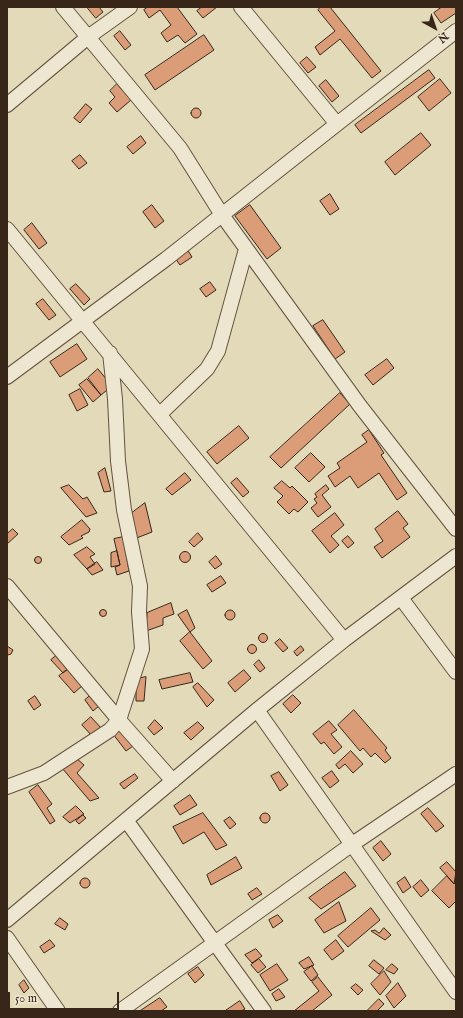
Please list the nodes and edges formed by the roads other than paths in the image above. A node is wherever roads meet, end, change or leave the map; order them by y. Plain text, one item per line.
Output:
1 (63, 7) edge
2 (130, 7) edge
3 (241, 7) edge
4 (456, 31) edge
5 (88, 37) junction
6 (7, 105) edge
7 (337, 124) junction
8 (222, 215) junction
9 (7, 229) edge
10 (246, 249) junction
11 (83, 321) junction
12 (110, 353) junction
13 (7, 377) edge
14 (160, 414) junction
15 (456, 529) edge
16 (456, 556) edge
17 (7, 586) edge
18 (401, 598) junction
19 (344, 640) junction
20 (456, 672) edge
21 (256, 710) junction
22 (119, 720) junction
23 (456, 774) edge
24 (173, 781) junction
25 (7, 787) edge
26 (126, 820) junction
27 (351, 846) junction
28 (7, 920) edge
29 (7, 938) edge
30 (214, 943) junction
31 (456, 992) edge
32 (58, 1011) edge
33 (120, 1011) edge
34 (264, 1011) edge

1 - 5 street
2 - 5 street
3 - 7 street
4 - 7 street
5 - 6 street
5 - 8 street
7 - 8 street
8 - 10 street
8 - 11 street
9 - 11 street
10 - 14 street
10 - 15 street
11 - 12 street
11 - 13 street
12 - 14 street
12 - 22 street
14 - 19 street
16 - 18 street
17 - 22 street
18 - 19 street
18 - 20 street
19 - 21 street
21 - 24 street
21 - 27 street
22 - 24 street
22 - 25 street
23 - 27 street
24 - 26 street
26 - 28 street
26 - 30 street
27 - 30 street
27 - 31 street
29 - 32 street
30 - 33 street
30 - 34 street

